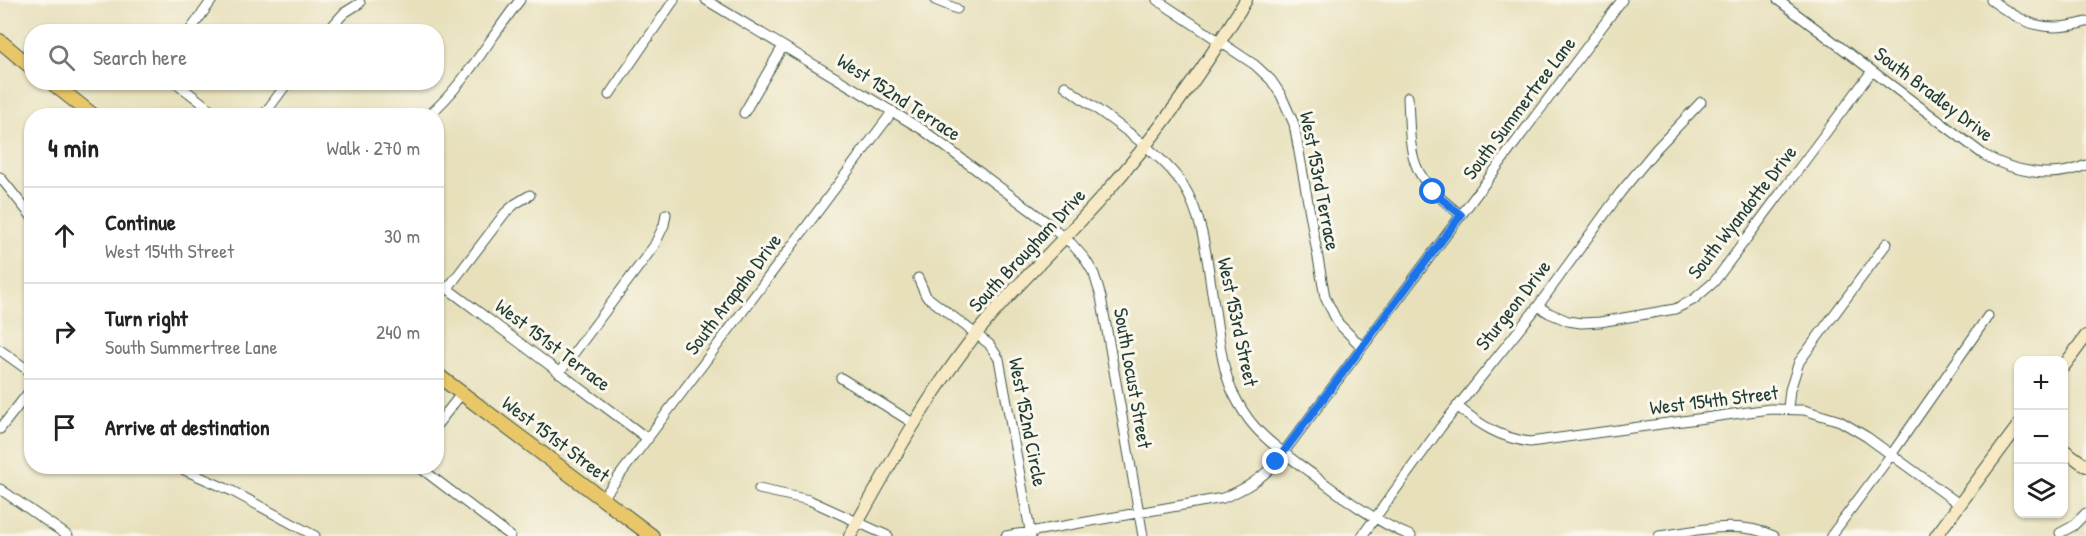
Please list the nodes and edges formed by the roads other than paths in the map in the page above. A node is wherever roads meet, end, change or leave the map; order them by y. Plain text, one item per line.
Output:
1 (212, 0) edge
2 (520, 0) edge
3 (674, 0) edge
4 (706, 0) edge
5 (934, 0) edge
6 (1157, 0) edge
7 (1246, 0) edge
8 (1622, 0) edge
9 (1778, 0) edge
10 (1795, 0) edge
11 (1991, 0) edge
12 (360, 3) dead end
13 (957, 9) dead end
14 (1789, 9) junction
15 (2086, 22) edge
16 (195, 24) edge
17 (334, 24) edge
18 (0, 41) edge
19 (1221, 41) junction
20 (783, 45) junction
21 (0, 46) edge
22 (17, 57) junction
23 (24, 62) edge
24 (1872, 71) junction
25 (1065, 86) dead end
26 (61, 90) edge
27 (185, 90) edge
28 (282, 90) edge
29 (609, 95) dead end
30 (1408, 97) dead end
31 (1701, 102) dead end
32 (84, 108) edge
33 (209, 108) edge
34 (269, 108) edge
35 (436, 108) edge
36 (892, 111) junction
37 (744, 113) dead end
38 (1145, 147) junction
39 (2086, 165) edge
40 (0, 177) edge
41 (530, 195) dead end
42 (24, 208) edge
43 (666, 214) dead end
44 (1461, 215) junction
45 (1063, 238) junction
46 (1887, 243) dead end
47 (918, 278) dead end
48 (444, 285) edge
49 (448, 288) junction
50 (1538, 306) junction
51 (1988, 316) dead end
52 (976, 335) junction
53 (2086, 336) edge
54 (1362, 347) junction
55 (0, 350) edge
56 (2068, 361) edge
57 (24, 367) edge
58 (560, 373) junction
59 (841, 378) dead end
60 (444, 380) edge
61 (462, 393) junction
62 (24, 398) edge
63 (1457, 406) junction
64 (1788, 408) junction
65 (444, 416) edge
66 (913, 423) junction
67 (0, 429) edge
68 (2014, 432) edge
69 (648, 439) junction
70 (1283, 453) junction
71 (2068, 453) edge
72 (1891, 455) junction
73 (2086, 466) edge
74 (193, 474) edge
75 (428, 474) edge
76 (0, 489) edge
77 (759, 489) dead end
78 (603, 499) junction
79 (1959, 504) junction
80 (1139, 512) junction
81 (2086, 513) edge
82 (1375, 519) junction
83 (858, 521) junction
84 (497, 532) edge
85 (1031, 534) edge
86 (2060, 534) dead end
87 (68, 536) edge
88 (315, 536) edge
89 (510, 536) edge
90 (652, 536) edge
91 (850, 536) edge
92 (888, 536) edge
93 (1006, 536) edge
94 (1143, 536) edge
95 (1362, 536) edge
96 (1411, 536) edge
97 (1659, 536) edge
98 (1774, 536) edge
99 (1831, 536) edge
100 (1936, 536) edge

1 - 16 street
2 - 35 street
3 - 29 street
4 - 20 street, West 152nd Terrace
5 - 13 street
6 - 19 street, West 153rd Terrace
7 - 19 street, South Brougham Drive
8 - 44 street, South Summertree Lane
9 - 14 street, South Bradley Drive
10 - 14 street
11 - 15 street
12 - 17 street
14 - 24 street, South Bradley Drive
18 - 22 main road
19 - 38 street, South Brougham Drive
19 - 54 street, West 153rd Terrace
20 - 36 street, West 152nd Terrace
20 - 37 street
21 - 22 main road
22 - 23 main road
24 - 39 street, South Bradley Drive
24 - 50 street, South Wyandotte Drive
25 - 38 street, West 153rd Street
26 - 32 main road
27 - 33 street
28 - 34 street
30 - 44 street
31 - 50 street, Sturgeon Drive
36 - 45 street, West 152nd Terrace
36 - 69 street, South Arapaho Drive
38 - 45 street, South Brougham Drive
38 - 70 street, West 153rd Street
40 - 42 street
41 - 49 street
43 - 58 street
44 - 54 street, South Summertree Lane
45 - 52 street, South Brougham Drive
45 - 80 street, South Locust Street
46 - 64 street
47 - 52 street, West 152nd Circle
48 - 49 street, West 151st Terrace
49 - 58 street, West 151st Terrace
50 - 63 street, Sturgeon Drive
51 - 72 street
52 - 66 street, South Brougham Drive
52 - 85 street, West 152nd Circle
53 - 56 street
54 - 70 street, South Summertree Lane
55 - 57 street
58 - 69 street, West 151st Terrace
59 - 66 street
60 - 61 main road, West 151st Street
61 - 65 street
61 - 78 main road, West 151st Street
62 - 67 street
63 - 64 street, West 154th Street
63 - 82 street, Sturgeon Drive
64 - 72 street, West 154th Street
66 - 83 street, South Brougham Drive
68 - 79 street
69 - 78 street, South Arapaho Drive
70 - 80 street, South Summertree Lane
70 - 82 street, West 153rd Street
71 - 73 street
72 - 79 street, West 154th Street
72 - 99 street
74 - 88 street
75 - 84 street
76 - 87 street
77 - 83 street
78 - 90 main road, West 151st Street
79 - 100 street
80 - 85 street, South Summertree Lane
80 - 94 street, South Locust Street
81 - 86 street
82 - 95 street, Sturgeon Drive
82 - 96 street, West 153rd Street
83 - 91 street, South Brougham Drive
83 - 92 street
84 - 89 street
85 - 93 street, South Summertree Lane
97 - 98 street

